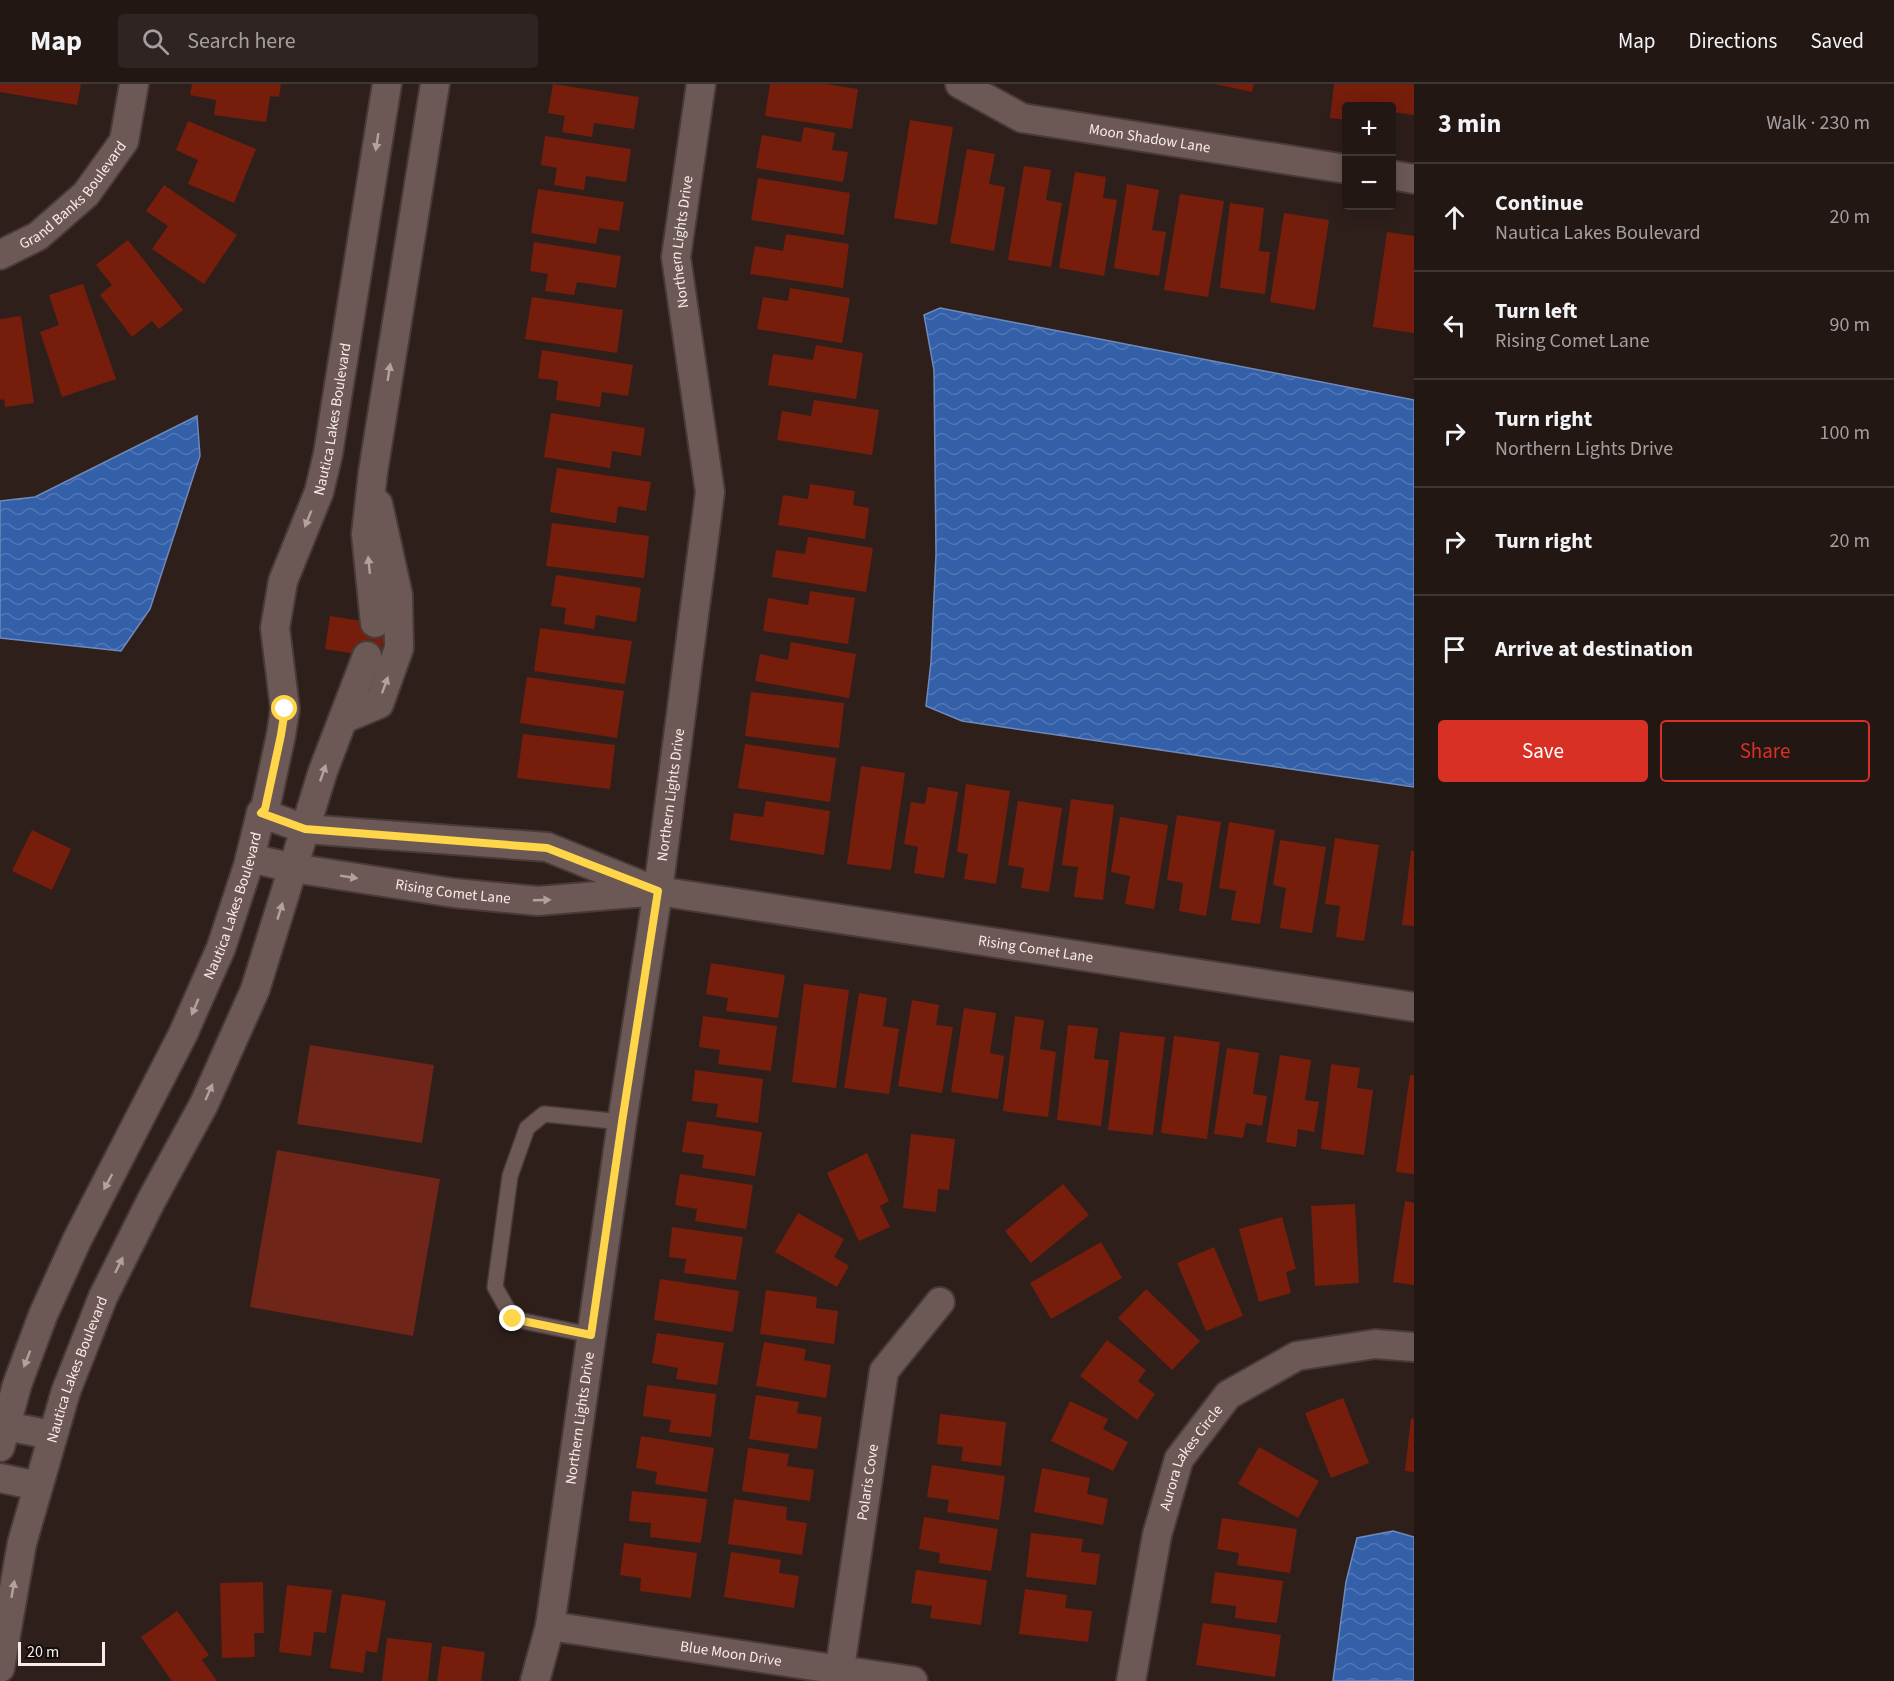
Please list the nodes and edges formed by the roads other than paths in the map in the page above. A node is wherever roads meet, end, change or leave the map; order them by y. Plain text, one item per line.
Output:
1 (134, 84) edge
2 (387, 84) edge
3 (435, 84) edge
4 (701, 84) edge
5 (960, 84) edge
6 (1342, 167) edge
7 (1396, 177) edge
8 (1414, 179) edge
9 (0, 255) edge
10 (372, 481) junction
11 (375, 623) dead end
12 (367, 656) dead end
13 (343, 719) junction
14 (261, 813) junction
15 (305, 829) junction
16 (250, 858) junction
17 (293, 868) junction
18 (658, 891) junction
19 (1414, 1006) edge
20 (622, 1122) junction
21 (940, 1302) dead end
22 (591, 1335) junction
23 (1414, 1347) edge
24 (2, 1433) edge
25 (52, 1435) junction
26 (0, 1478) edge
27 (38, 1486) junction
28 (550, 1626) junction
29 (0, 1668) edge
30 (839, 1675) edge
31 (535, 1681) edge
32 (913, 1681) edge
33 (1131, 1681) edge

1 - 9 street, Grand Banks Boulevard
2 -> 14 street, Nautica Lakes Boulevard
10 -> 3 street
4 - 18 street, Northern Lights Drive
5 - 6 street, Moon Shadow Lane
7 - 8 street
11 -> 10 street
13 -> 10 street
12 - 13 street, Nautica Lakes Boulevard
15 -> 13 street, Nautica Lakes Boulevard
14 - 15 street, Rising Comet Lane
14 - 16 street, Nautica Lakes Boulevard
15 - 17 street, Nautica Lakes Boulevard
15 - 18 street, Rising Comet Lane
16 - 17 street, Rising Comet Lane
16 -> 24 street, Nautica Lakes Boulevard
17 -> 18 street, Rising Comet Lane
25 -> 17 street, Nautica Lakes Boulevard
18 - 19 street, Rising Comet Lane
18 - 20 street, Northern Lights Drive
20 - 22 street, Northern Lights Drive
20 - 22 lane
21 - 30 street, Polaris Cove
22 - 28 street, Northern Lights Drive
23 - 33 street, Aurora Lakes Circle
24 - 25 street
25 - 27 street, Nautica Lakes Boulevard
26 - 27 street
29 -> 27 street, Nautica Lakes Boulevard
28 - 30 street, Blue Moon Drive
28 - 31 street, Northern Lights Drive
30 - 32 street, Blue Moon Drive

